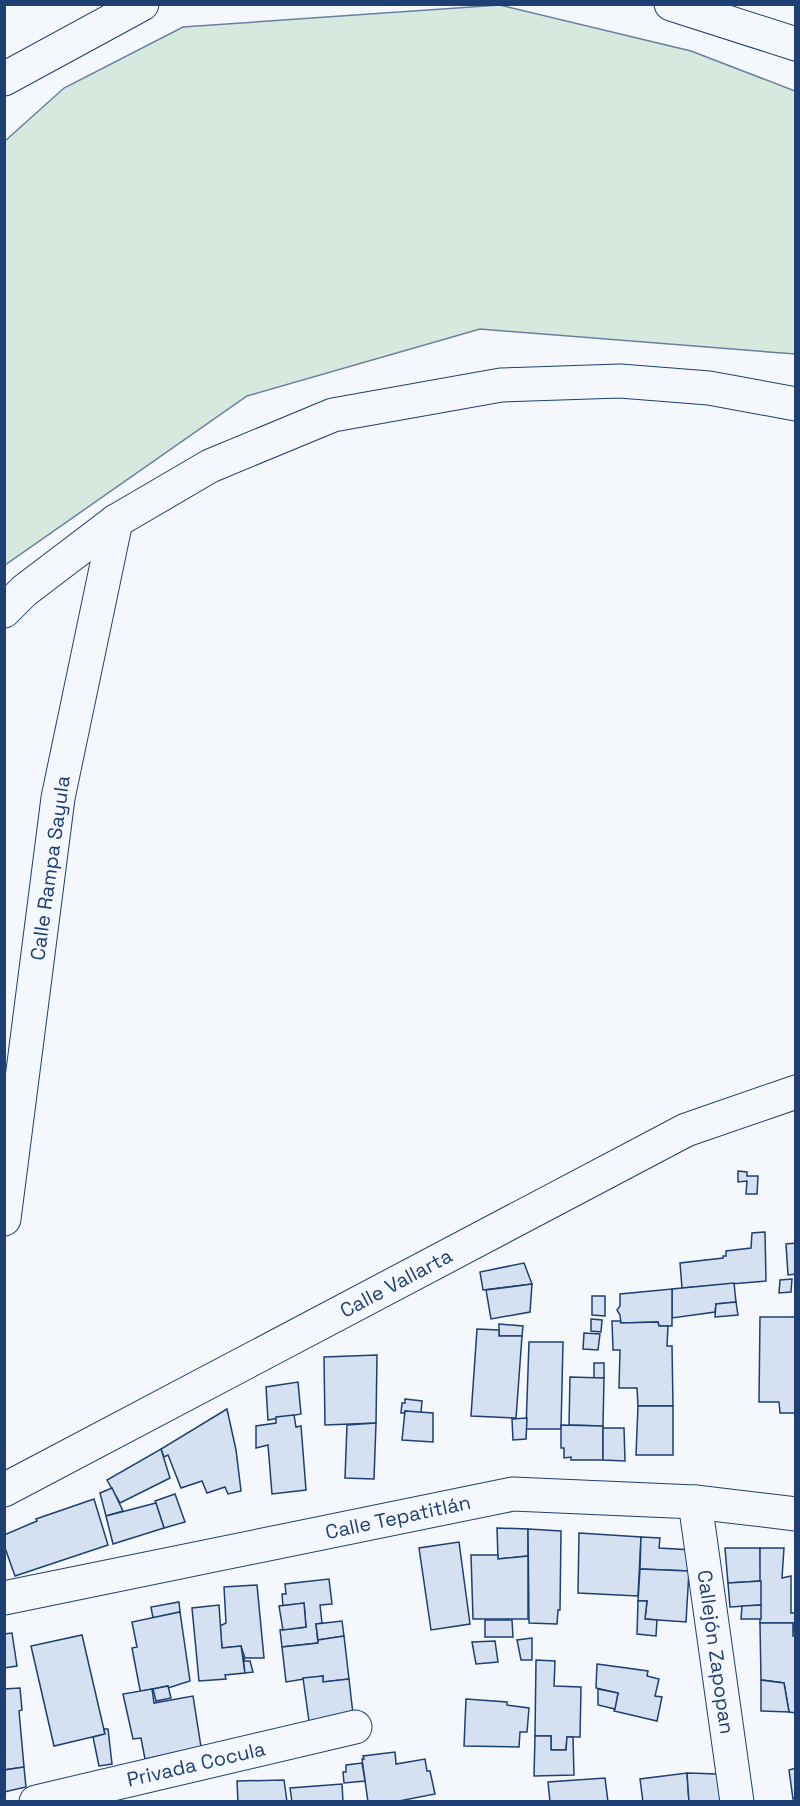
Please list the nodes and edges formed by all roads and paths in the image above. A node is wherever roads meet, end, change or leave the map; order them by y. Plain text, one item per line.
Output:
1 (142, 4) edge
2 (671, 4) edge
3 (795, 44) edge
4 (4, 79) edge
5 (795, 404) edge
6 (116, 520) junction
7 (4, 611) edge
8 (795, 1092) edge
9 (4, 1219) edge
10 (4, 1490) edge
11 (695, 1502) junction
12 (795, 1514) edge
13 (4, 1598) edge
14 (355, 1727) dead end
15 (36, 1802) edge
16 (737, 1802) edge

1 - 4 street
2 - 3 street
5 - 6 street
6 - 7 street
6 - 9 street, Calle Rampa Sayula
8 - 10 street, Calle Vallarta
11 - 12 street, Calle Tepatitlán
11 - 13 street, Calle Tepatitlán
11 - 16 street, Callejón Zapopan
14 - 15 street, Privada Cocula

